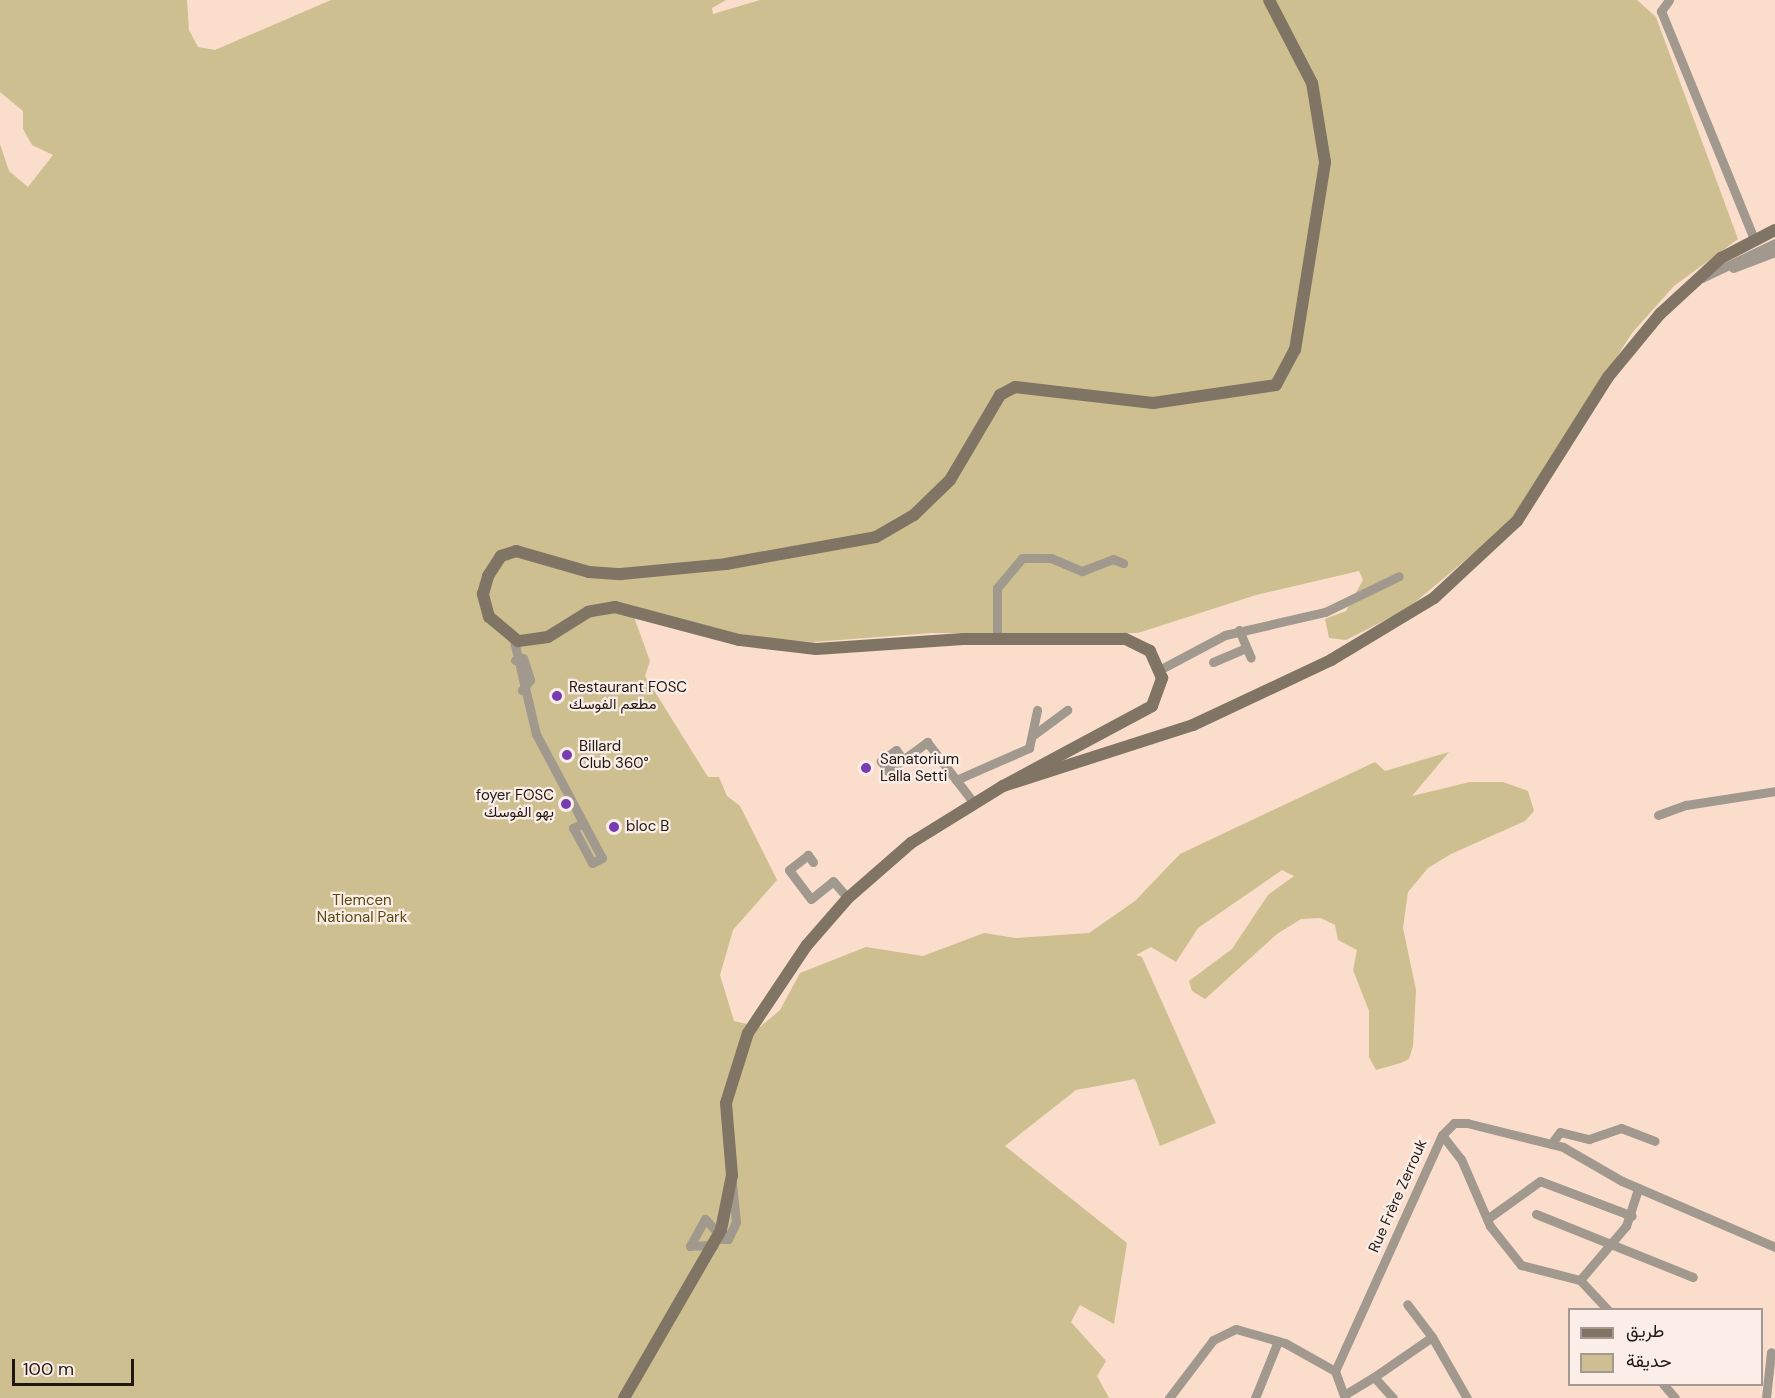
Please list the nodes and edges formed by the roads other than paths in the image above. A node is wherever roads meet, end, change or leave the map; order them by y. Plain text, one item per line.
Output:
1 (1269, 0) edge
2 (1669, 0) edge
3 (1775, 230) edge
4 (1754, 239) junction
5 (1775, 243) edge
6 (1775, 252) edge
7 (1728, 268) junction
8 (1692, 282) junction
9 (1123, 563) dead end
10 (1399, 576) dead end
11 (1239, 630) junction
12 (997, 638) junction
13 (514, 640) junction
14 (1246, 648) junction
15 (1251, 658) dead end
16 (1213, 662) dead end
17 (1161, 669) junction
18 (1037, 710) dead end
19 (1067, 710) dead end
20 (1032, 736) junction
21 (903, 760) dead end
22 (956, 780) junction
23 (1003, 786) junction
24 (1775, 791) edge
25 (973, 802) junction
26 (1658, 816) dead end
27 (583, 823) dead end
28 (813, 862) dead end
29 (848, 898) junction
30 (1443, 1135) junction
31 (1655, 1141) dead end
32 (1551, 1144) junction
33 (1638, 1188) junction
34 (1536, 1214) dead end
35 (1632, 1216) junction
36 (1487, 1219) junction
37 (1612, 1244) junction
38 (1775, 1247) edge
39 (1693, 1277) dead end
40 (1580, 1280) junction
41 (1407, 1304) dead end
42 (1606, 1308) edge
43 (1432, 1337) junction
44 (1278, 1341) junction
45 (1771, 1352) dead end
46 (1335, 1371) junction
47 (1374, 1377) junction
48 (1665, 1386) edge
49 (1345, 1396) edge
50 (624, 1398) edge
51 (1169, 1398) edge
52 (1255, 1398) edge
53 (1394, 1398) edge
54 (1467, 1398) edge
55 (1675, 1398) edge
56 (1766, 1398) edge

1 - 13 main road
2 - 4 street
3 - 4 main road
4 - 8 main road
5 - 7 street
6 - 7 street
7 - 8 street
8 - 23 main road
9 - 12 street
10 - 11 street
11 - 14 street
11 - 17 street
12 - 13 main road
12 - 17 main road
13 - 27 street
14 - 15 street
14 - 16 street
17 - 23 main road
18 - 20 street
19 - 20 street
20 - 22 street
21 - 22 street
22 - 25 street
23 - 25 main road
24 - 26 street
25 - 29 main road
28 - 29 street
29 - 50 main road
30 - 32 street
30 - 36 street, Rue Frère Zerrouk
30 - 46 street, Rue Frère Zerrouk
31 - 32 street
32 - 33 street
33 - 35 street
33 - 38 street
34 - 37 street
35 - 36 street
35 - 37 street
36 - 40 street, Rue Frère Zerrouk
37 - 39 street
37 - 40 street
40 - 42 street
41 - 43 street
43 - 47 street
43 - 54 street
44 - 46 street
44 - 51 street
44 - 52 street
45 - 56 street
46 - 49 street
47 - 49 street
47 - 53 street
48 - 55 street

